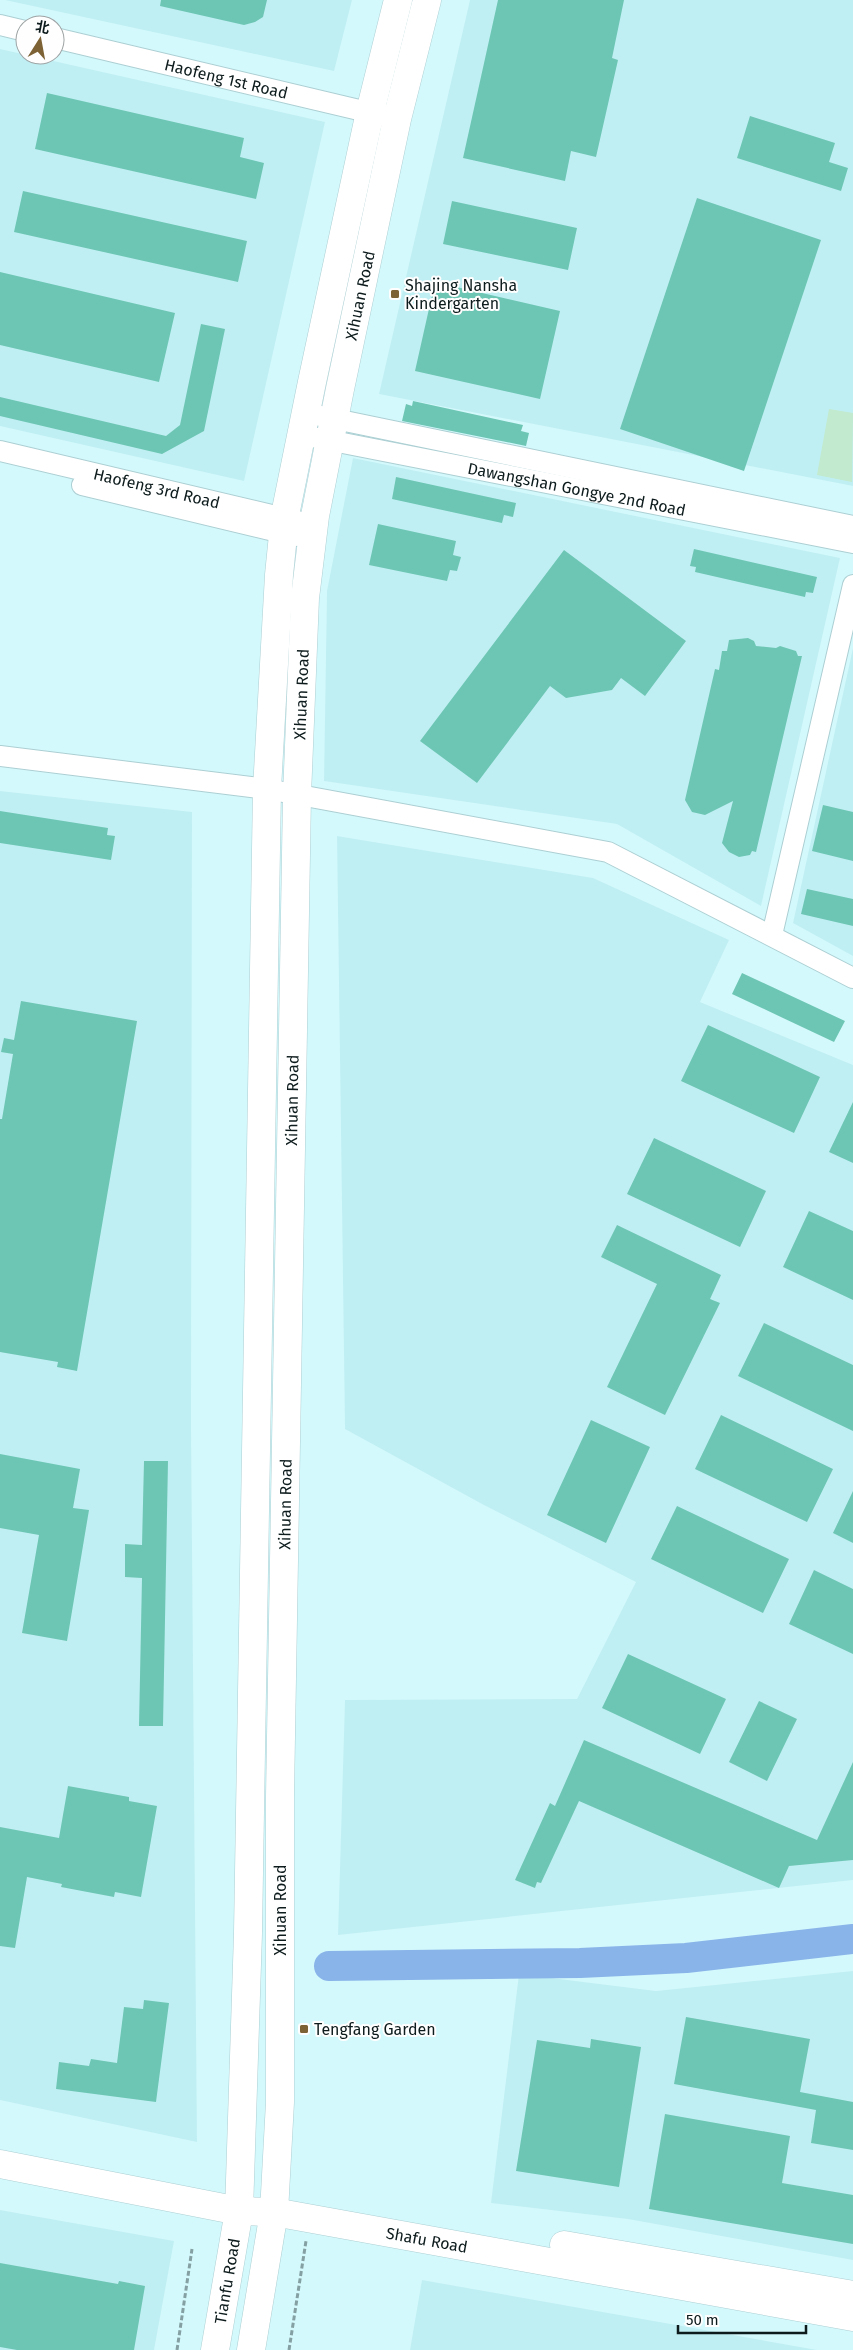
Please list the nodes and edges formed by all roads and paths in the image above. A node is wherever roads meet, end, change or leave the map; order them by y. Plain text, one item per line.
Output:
1 (398, 0) edge
2 (427, 0) edge
3 (0, 25) edge
4 (15, 29) edge
5 (65, 40) edge
6 (370, 112) junction
7 (397, 119) junction
8 (304, 424) junction
9 (332, 429) junction
10 (0, 451) edge
11 (0, 465) edge
12 (284, 525) junction
13 (853, 526) edge
14 (313, 532) junction
15 (853, 543) edge
16 (853, 585) edge
17 (0, 756) edge
18 (267, 789) junction
19 (297, 795) junction
20 (772, 935) junction
21 (853, 978) edge
22 (0, 2145) edge
23 (0, 2164) edge
24 (239, 2202) junction
25 (275, 2204) junction
26 (306, 2241) dead end
27 (192, 2249) dead end
28 (853, 2295) edge
29 (853, 2317) edge
30 (177, 2350) edge
31 (215, 2350) edge
32 (251, 2350) edge
33 (289, 2350) edge

1 - 6 main road, Xihuan Road
2 - 7 main road, Xihuan Road
3 - 4 street
5 - 6 street, Haofeng 1st Road
6 - 7 street, Haofeng 1st Road
6 - 8 main road, Xihuan Road
7 - 9 main road, Xihuan Road
8 - 9 street, Dawangshan Gongye 2nd Road
8 - 12 main road, Xihuan Road
9 - 13 street, Dawangshan Gongye 2nd Road
9 - 14 main road, Xihuan Road
9 - 15 street, Dawangshan Gongye 2nd Road
10 - 12 street, Haofeng 3rd Road
11 - 12 street, Haofeng 3rd Road
12 - 14 street, Haofeng 3rd Road
12 - 18 main road, Xihuan Road
14 - 19 main road, Xihuan Road
16 - 20 street
17 - 18 street
18 - 19 street
18 - 24 main road, Xihuan Road
19 - 20 street
19 - 25 main road, Xihuan Road
20 - 21 street
22 - 24 main road, Shafu Road
23 - 24 main road, Shafu Road
24 - 25 main road, Shafu Road
24 - 31 main road, Tianfu Road
25 - 28 main road, Shafu Road
25 - 29 main road, Shafu Road
25 - 32 main road
26 - 33 path
27 - 30 path

